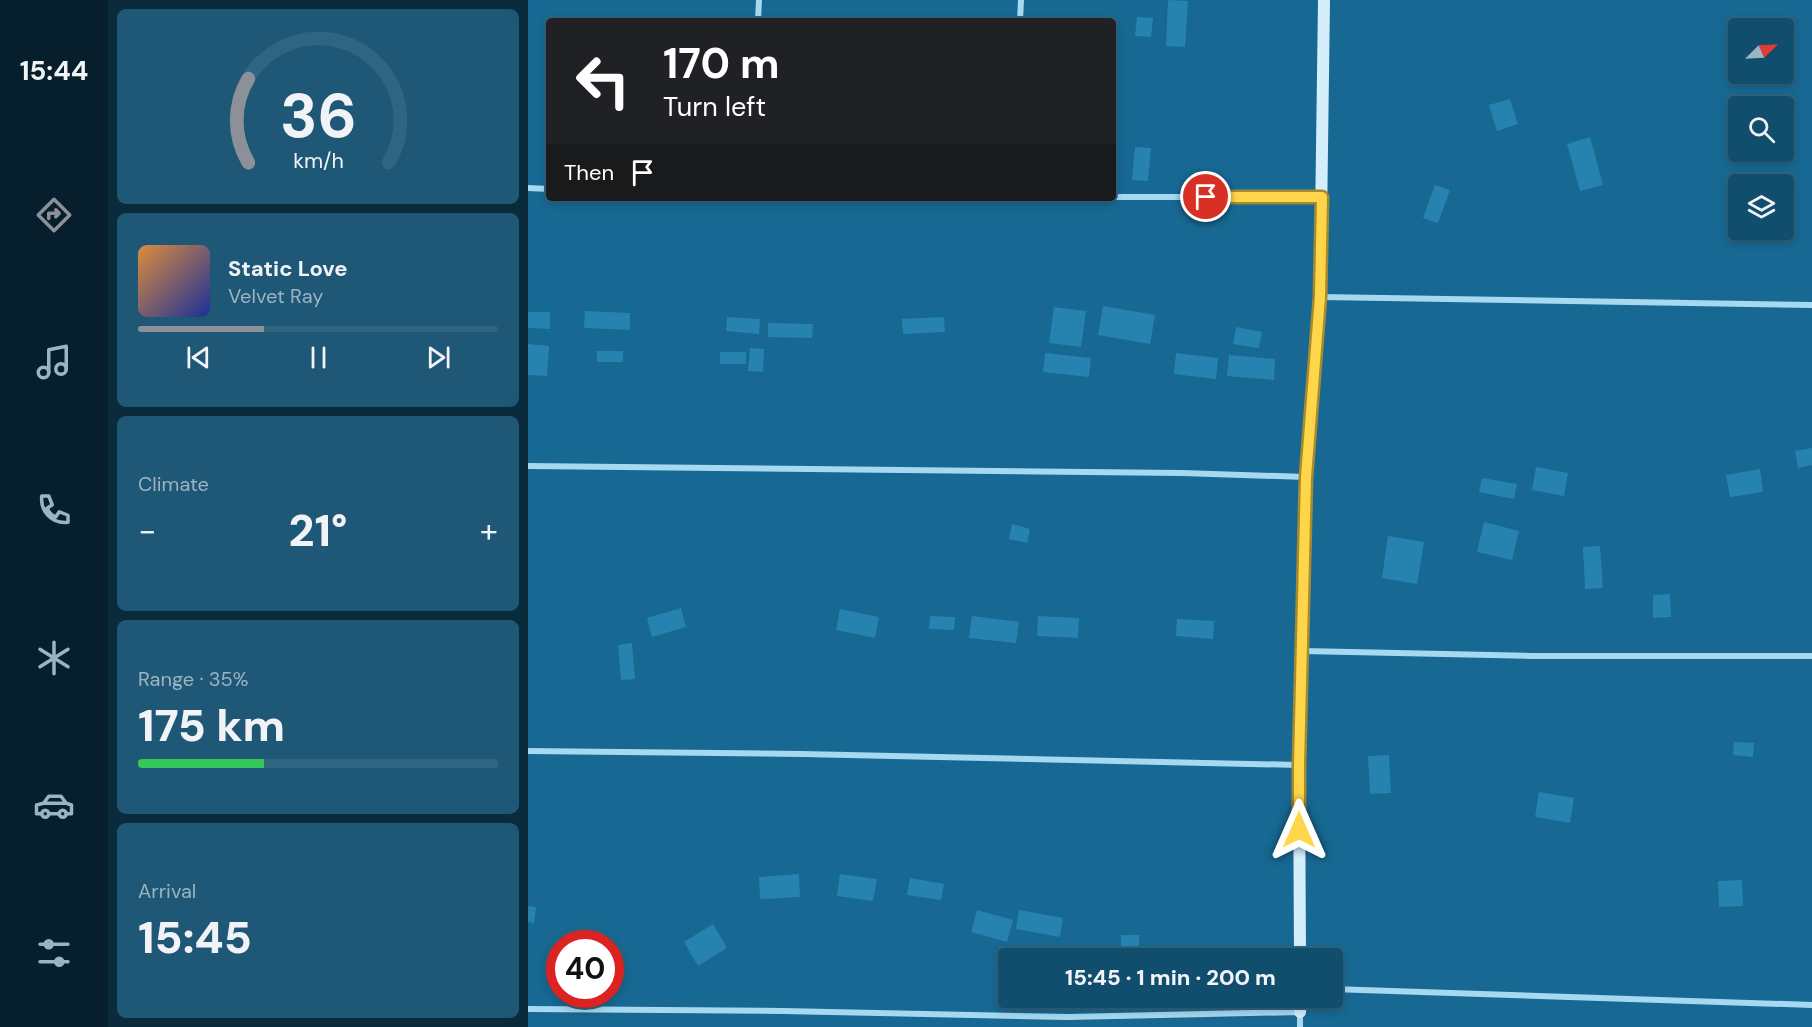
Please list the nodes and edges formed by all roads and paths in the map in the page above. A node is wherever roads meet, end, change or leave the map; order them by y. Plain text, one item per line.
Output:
1 (759, 0) edge
2 (1021, 0) edge
3 (1324, 0) edge
4 (758, 18) edge
5 (1020, 18) edge
6 (528, 188) edge
7 (546, 189) edge
8 (1116, 197) edge
9 (1322, 197) junction
10 (1320, 297) junction
11 (1812, 305) edge
12 (528, 466) edge
13 (1306, 477) junction
14 (1303, 651) junction
15 (1812, 656) edge
16 (528, 751) edge
17 (1299, 765) junction
18 (1300, 948) edge
19 (1343, 989) edge
20 (1812, 1005) edge
21 (1300, 1008) edge
22 (528, 1009) edge
23 (1300, 1012) junction
24 (1300, 1027) edge

1 - 4 street
2 - 5 street
3 - 9 street
6 - 7 street
8 - 9 street
9 - 10 street
10 - 11 street
10 - 13 street
12 - 13 street
13 - 14 street
14 - 15 street
14 - 17 street
16 - 17 street
17 - 18 street
19 - 20 street
21 - 23 street
22 - 23 street
23 - 24 street

